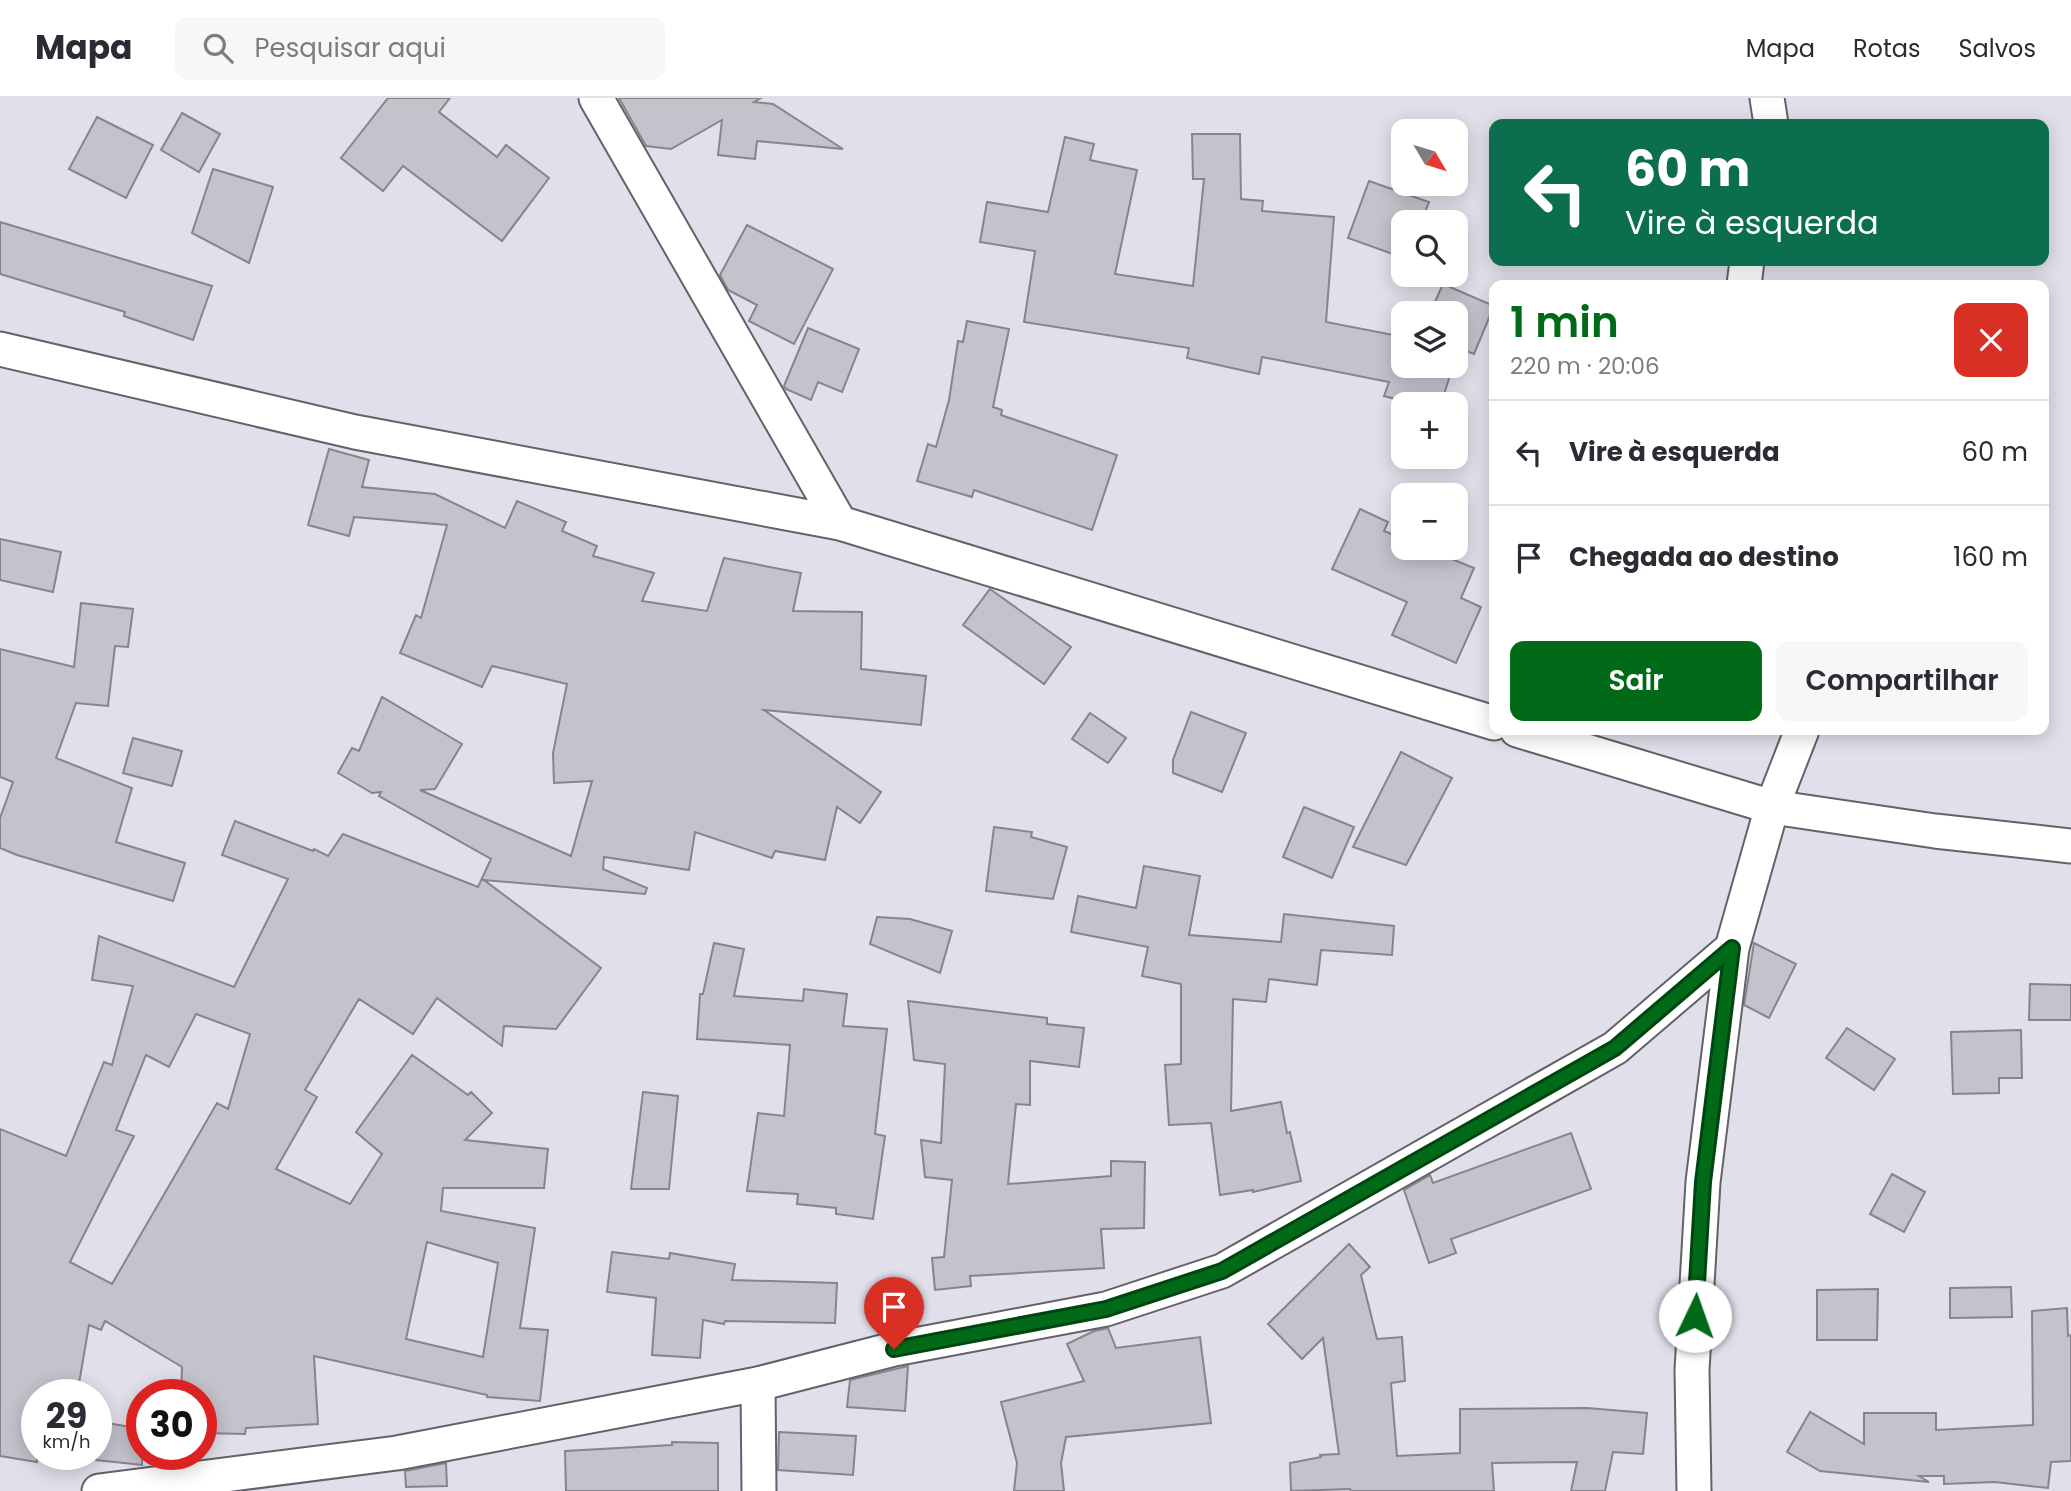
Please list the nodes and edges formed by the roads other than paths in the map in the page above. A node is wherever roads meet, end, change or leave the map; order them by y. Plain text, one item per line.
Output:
1 (596, 98) edge
2 (1767, 98) edge
3 (1770, 119) edge
4 (0, 349) edge
5 (840, 523) junction
6 (1489, 721) edge
7 (1534, 735) edge
8 (1800, 735) edge
9 (1772, 807) junction
10 (2071, 846) edge
11 (1732, 948) junction
12 (758, 1384) junction
13 (99, 1491) edge
14 (759, 1491) edge
15 (1694, 1491) edge

1 - 5 street
2 - 3 street
4 - 5 street
5 - 6 street
7 - 9 street
8 - 9 street
9 - 10 street
9 - 11 street
11 - 12 street
11 - 15 street
12 - 13 street
12 - 14 street

